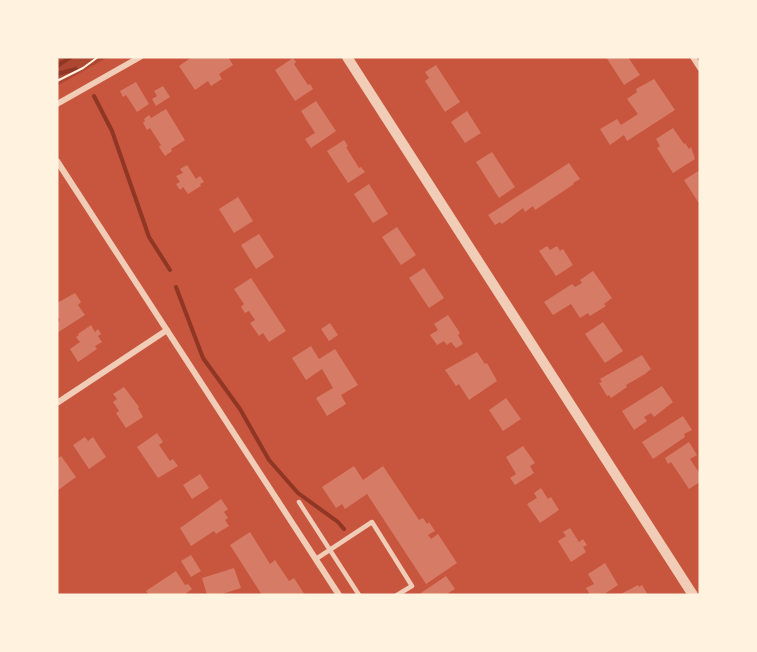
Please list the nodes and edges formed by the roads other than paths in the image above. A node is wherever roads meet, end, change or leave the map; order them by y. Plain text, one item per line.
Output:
1 (140, 57) edge
2 (347, 57) edge
3 (693, 57) edge
4 (700, 68) edge
5 (57, 104) edge
6 (57, 161) edge
7 (167, 330) junction
8 (57, 403) edge
9 (299, 502) dead end
10 (331, 549) junction
11 (316, 559) junction
12 (339, 595) edge
13 (359, 595) edge
14 (398, 595) edge
15 (693, 595) edge

1 - 5 street
2 - 15 street
3 - 4 street
6 - 7 street
7 - 8 street
7 - 11 street
9 - 10 lane
10 - 11 lane
10 - 13 lane
10 - 14 lane
11 - 12 street

